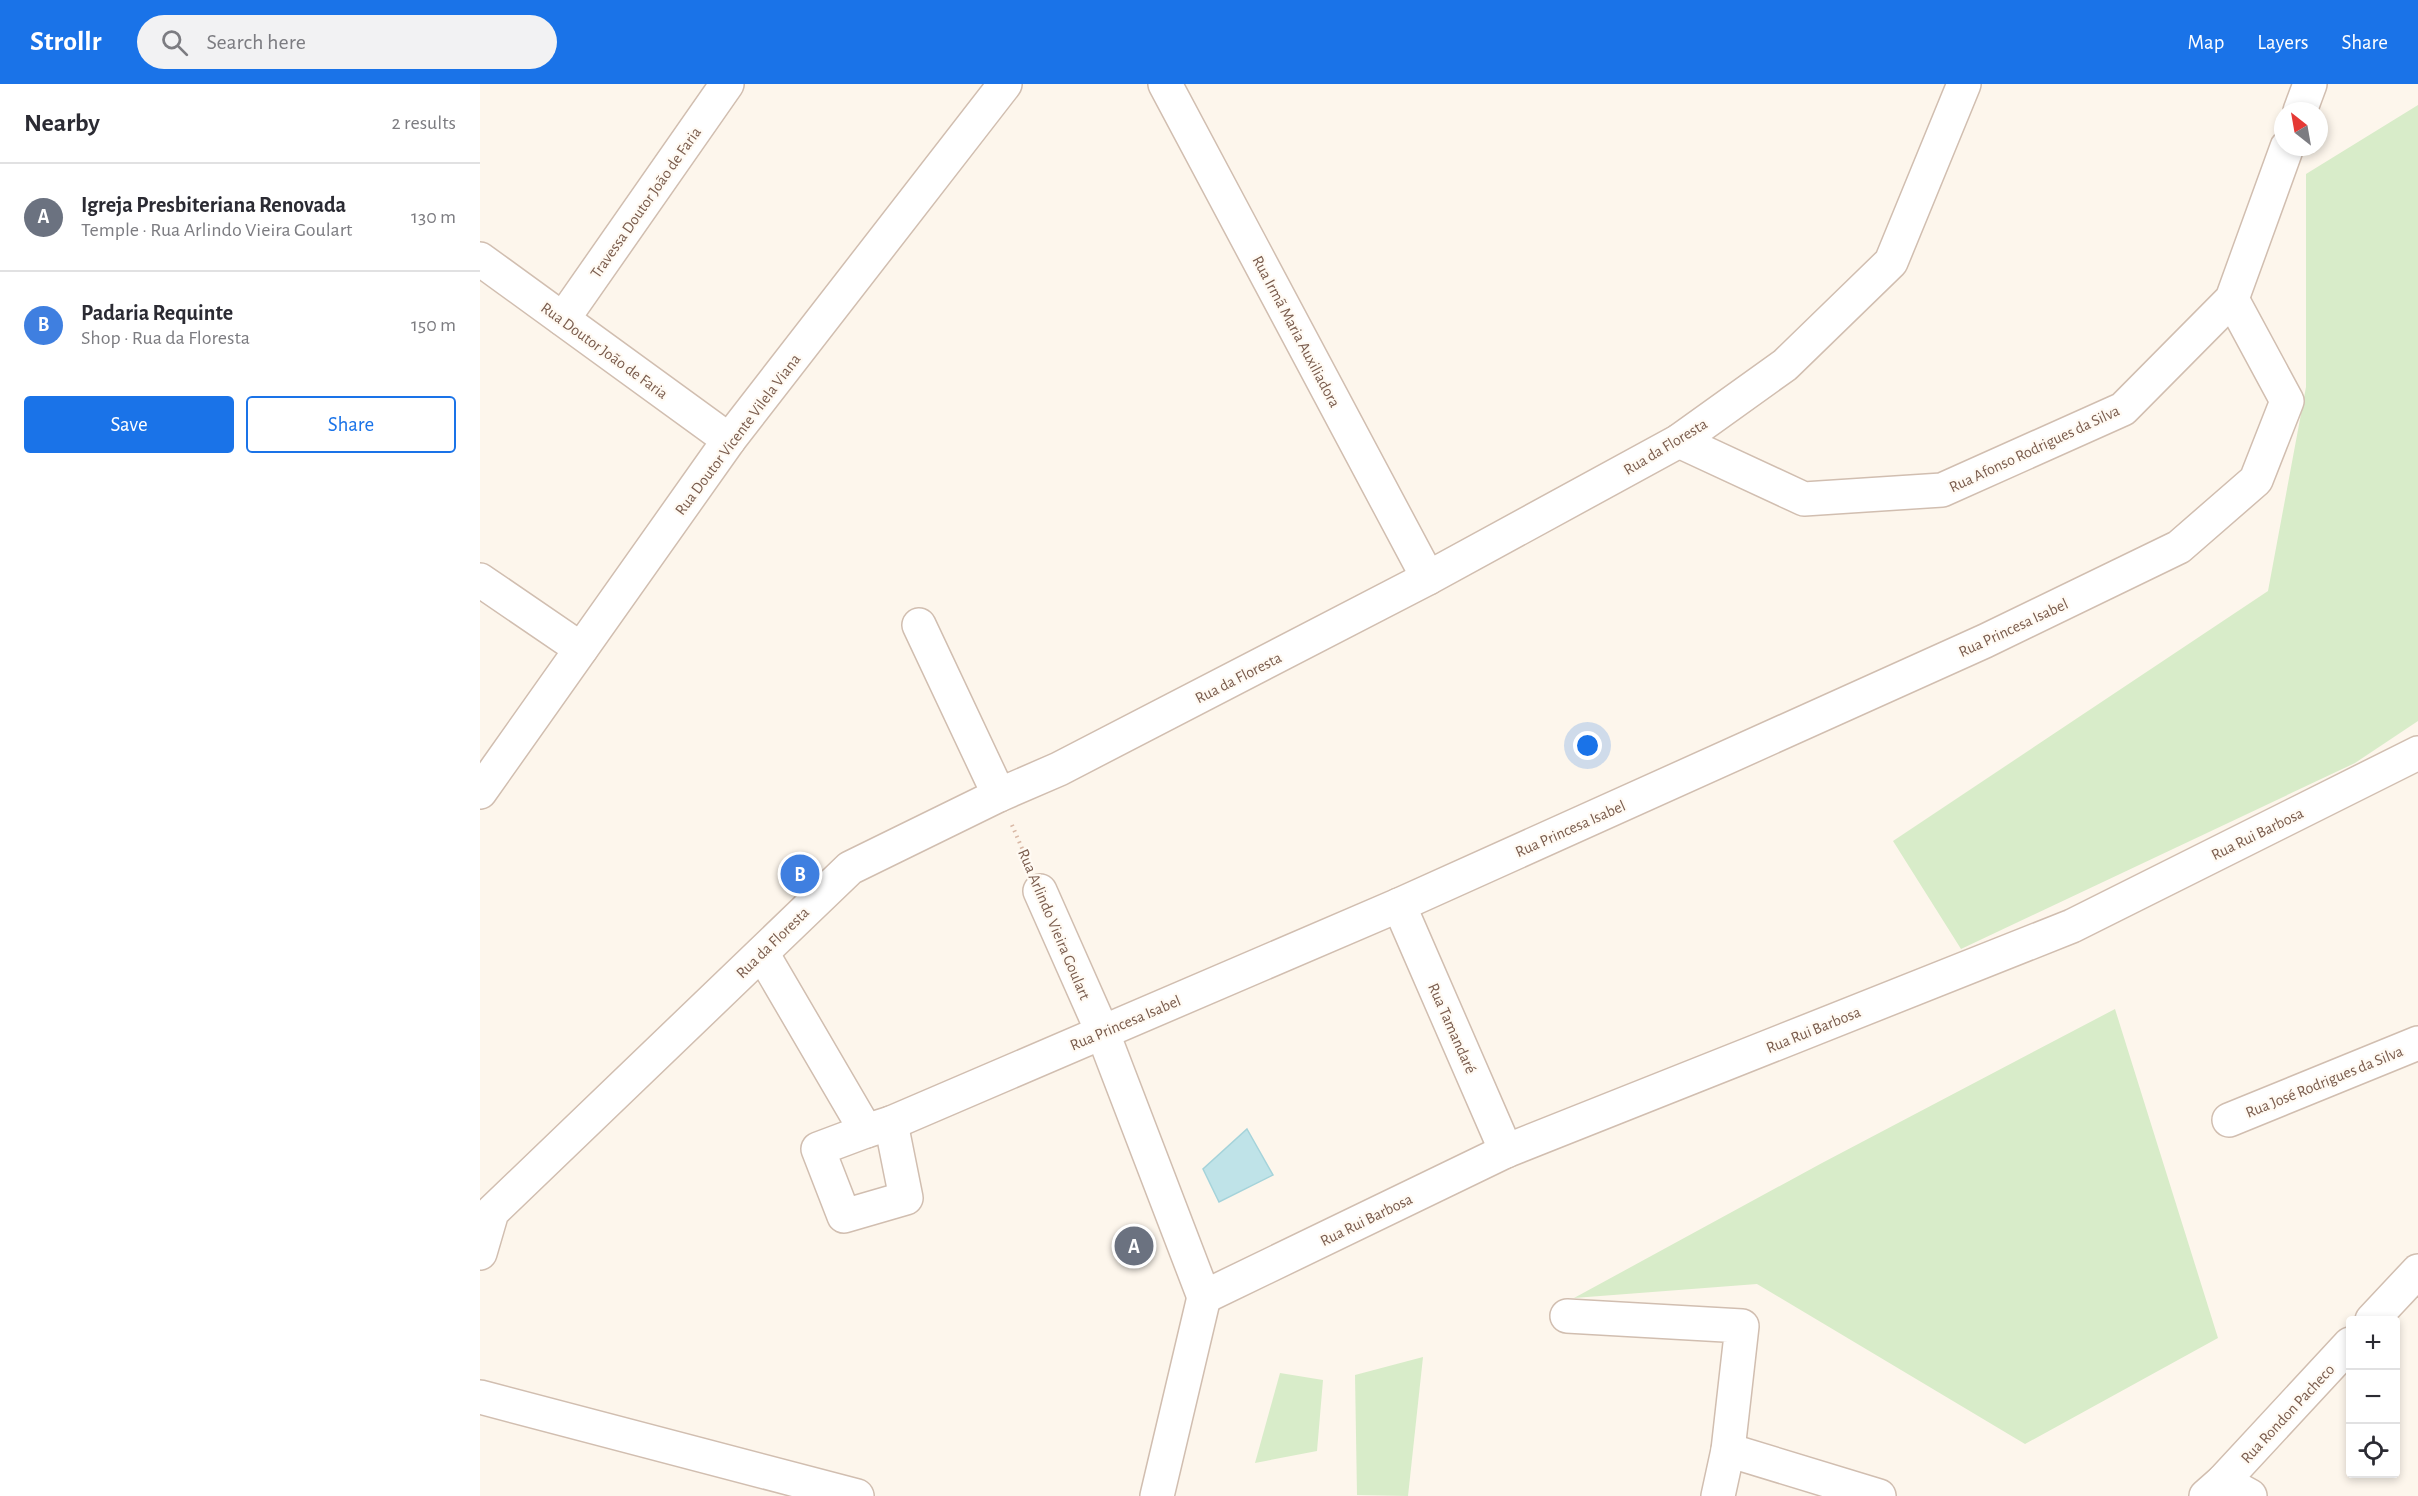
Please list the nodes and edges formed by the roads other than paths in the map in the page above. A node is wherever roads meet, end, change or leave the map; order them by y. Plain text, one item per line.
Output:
1 (727, 84) edge
2 (1005, 84) edge
3 (1165, 84) edge
4 (1964, 84) edge
5 (2310, 84) edge
6 (2303, 102) edge
7 (2284, 156) edge
8 (480, 259) edge
9 (2232, 299) junction
10 (563, 320) junction
11 (729, 440) junction
12 (1679, 441) junction
13 (1428, 578) junction
14 (480, 580) edge
15 (919, 625) dead end
16 (581, 650) junction
17 (2418, 753) edge
18 (480, 792) edge
19 (999, 795) junction
20 (1040, 891) road end
21 (1399, 905) junction
22 (762, 953) junction
23 (1102, 1031) junction
24 (2418, 1043) edge
25 (2229, 1120) dead end
26 (1506, 1151) junction
27 (480, 1252) edge
28 (2418, 1271) edge
29 (1204, 1296) junction
30 (1568, 1316) dead end
31 (2376, 1316) edge
32 (2346, 1349) edge
33 (480, 1397) edge
34 (1728, 1450) junction
35 (2219, 1493) edge
36 (857, 1496) edge
37 (1156, 1496) edge
38 (1718, 1496) edge
39 (1879, 1496) edge

1 - 10 street, Travessa Doutor João de Faria
2 - 11 street, Rua Doutor Vicente Vilela Viana
3 - 13 street, Rua Irmã Maria Auxiliadora
4 - 12 street, Rua da Floresta
5 - 6 street
7 - 9 street, Rua Afonso Rodrigues da Silva
8 - 10 street, Rua Doutor João de Faria
9 - 12 street, Rua Afonso Rodrigues da Silva
9 - 21 street, Rua Princesa Isabel
10 - 11 street, Rua Doutor João de Faria
11 - 16 street, Rua Doutor Vicente Vilela Viana
12 - 13 street, Rua da Floresta
13 - 19 street, Rua da Floresta
14 - 16 street
15 - 19 street
16 - 18 street, Rua Doutor Vicente Vilela Viana
17 - 26 street, Rua Rui Barbosa
19 - 22 street, Rua da Floresta
20 - 23 street, Rua Arlindo Vieira Goulart
21 - 23 street, Rua Princesa Isabel
21 - 26 street, Rua Tamandaré
22 - 23 street, Rua Princesa Isabel
22 - 27 street, Rua da Floresta
23 - 29 street, Rua Arlindo Vieira Goulart
24 - 25 street, Rua José Rodrigues da Silva
26 - 29 street, Rua Rui Barbosa
28 - 31 street
29 - 37 street
30 - 34 street
32 - 35 street, Rua Rondon Pacheco
33 - 36 street
34 - 38 street
34 - 39 street

